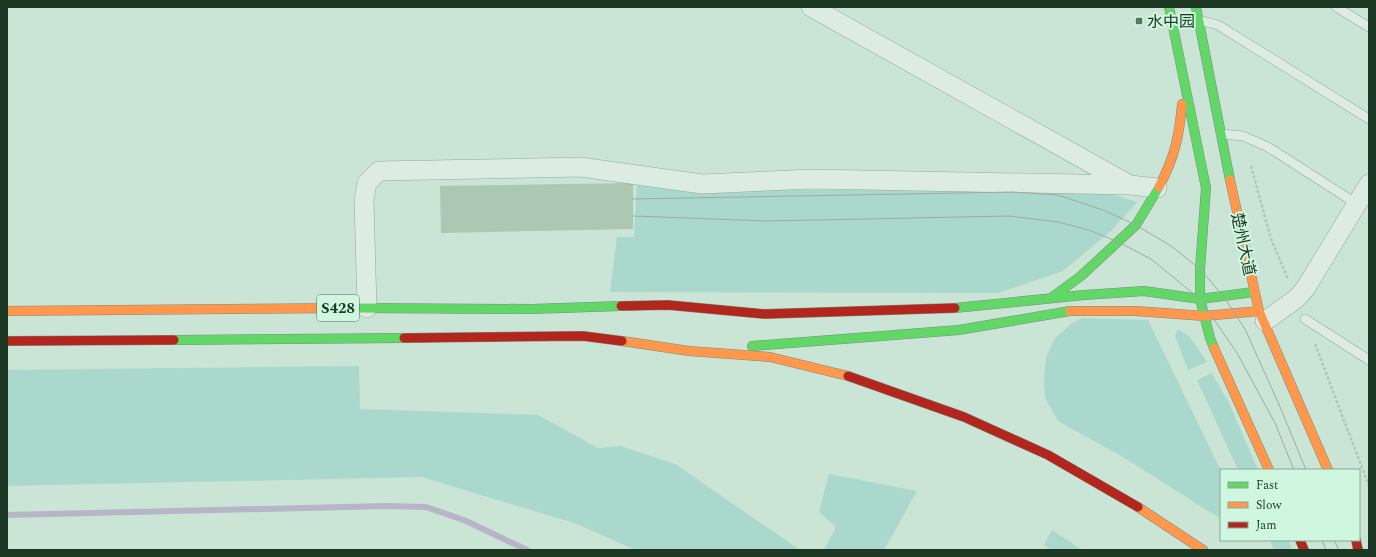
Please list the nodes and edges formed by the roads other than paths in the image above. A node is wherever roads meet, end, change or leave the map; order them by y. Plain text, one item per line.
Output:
1 (811, 7) edge
2 (1169, 7) edge
3 (1196, 7) edge
4 (1336, 7) edge
5 (1198, 20) junction
6 (1369, 28) edge
7 (1183, 76) junction
8 (1369, 119) edge
9 (1221, 134) junction
10 (1369, 184) edge
11 (1130, 185) junction
12 (1157, 188) junction
13 (1357, 204) junction
14 (1254, 292) junction
15 (1200, 299) junction
16 (1048, 300) junction
17 (367, 308) junction
18 (7, 310) edge
19 (1204, 316) junction
20 (1262, 316) junction
21 (1305, 319) road end
22 (7, 342) edge
23 (689, 351) junction
24 (1369, 360) edge
25 (1269, 469) edge
26 (1328, 469) edge
27 (1203, 550) edge

1 - 11 street
2 - 7 main road, 楚州大道
3 - 5 main road, 楚州大道
4 - 6 lane
5 - 8 lane
5 - 9 main road, 楚州大道
7 - 12 main road
7 - 15 main road, 楚州大道
9 - 13 lane
9 - 14 main road, 楚州大道
10 - 13 street
11 - 12 street
11 - 17 street
12 - 16 main road
13 - 20 street
14 - 15 main road
14 - 20 main road, 楚州大道
15 - 16 main road
15 - 19 main road, 楚州大道
16 - 17 main road, S428
17 - 18 main road, S428
19 - 20 main road
19 - 23 main road
19 - 25 main road, 楚州大道
20 - 26 main road, 楚州大道
21 - 24 lane
22 - 23 main road, S428
23 - 27 main road

